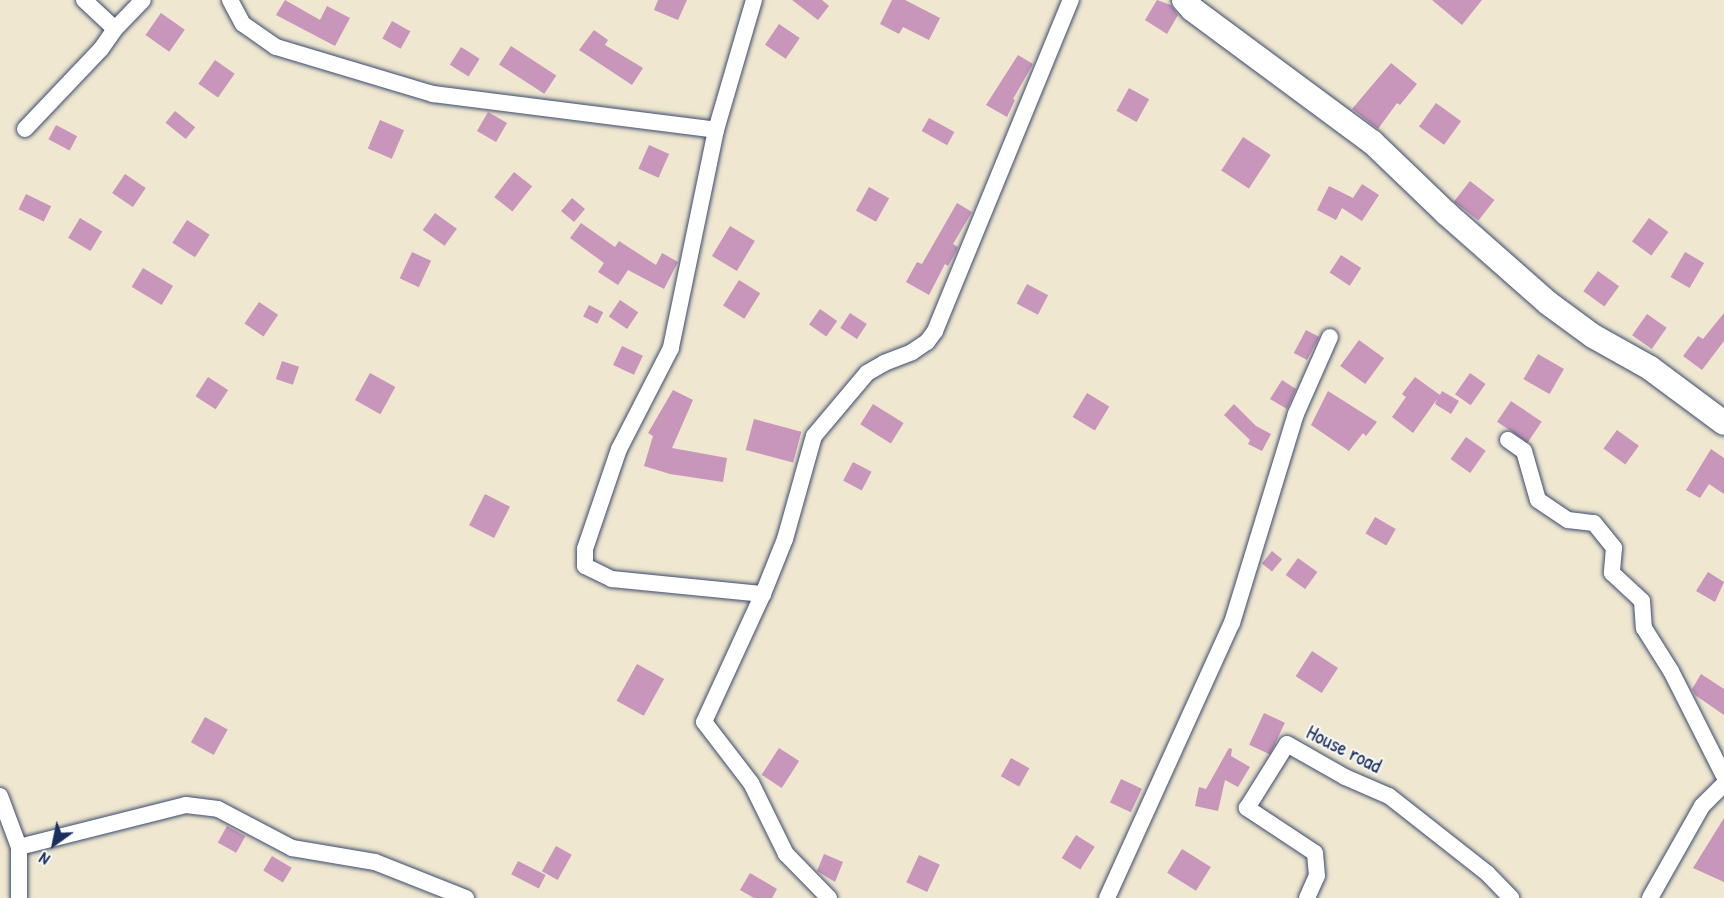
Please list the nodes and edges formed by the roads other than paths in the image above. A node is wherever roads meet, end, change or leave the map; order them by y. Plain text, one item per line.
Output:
1 (84, 0) edge
2 (143, 0) edge
3 (230, 0) edge
4 (754, 0) edge
5 (1071, 0) edge
6 (1184, 0) edge
7 (115, 28) junction
8 (25, 129) dead end
9 (716, 130) junction
10 (1330, 337) dead end
11 (1724, 423) edge
12 (1508, 440) dead end
13 (763, 594) junction
14 (1724, 776) edge
15 (1724, 784) edge
16 (0, 796) edge
17 (19, 847) junction
18 (19, 898) edge
19 (466, 898) edge
20 (829, 898) edge
21 (1107, 898) edge
22 (1307, 898) edge
23 (1511, 898) edge
24 (1650, 898) edge

1 - 7 street
2 - 7 street
3 - 9 street
4 - 9 street
5 - 13 street
6 - 11 street
7 - 8 street
9 - 13 street
10 - 21 street
12 - 14 street
13 - 20 street
15 - 24 street
16 - 17 street
17 - 18 street
17 - 19 street
22 - 23 street, House road

